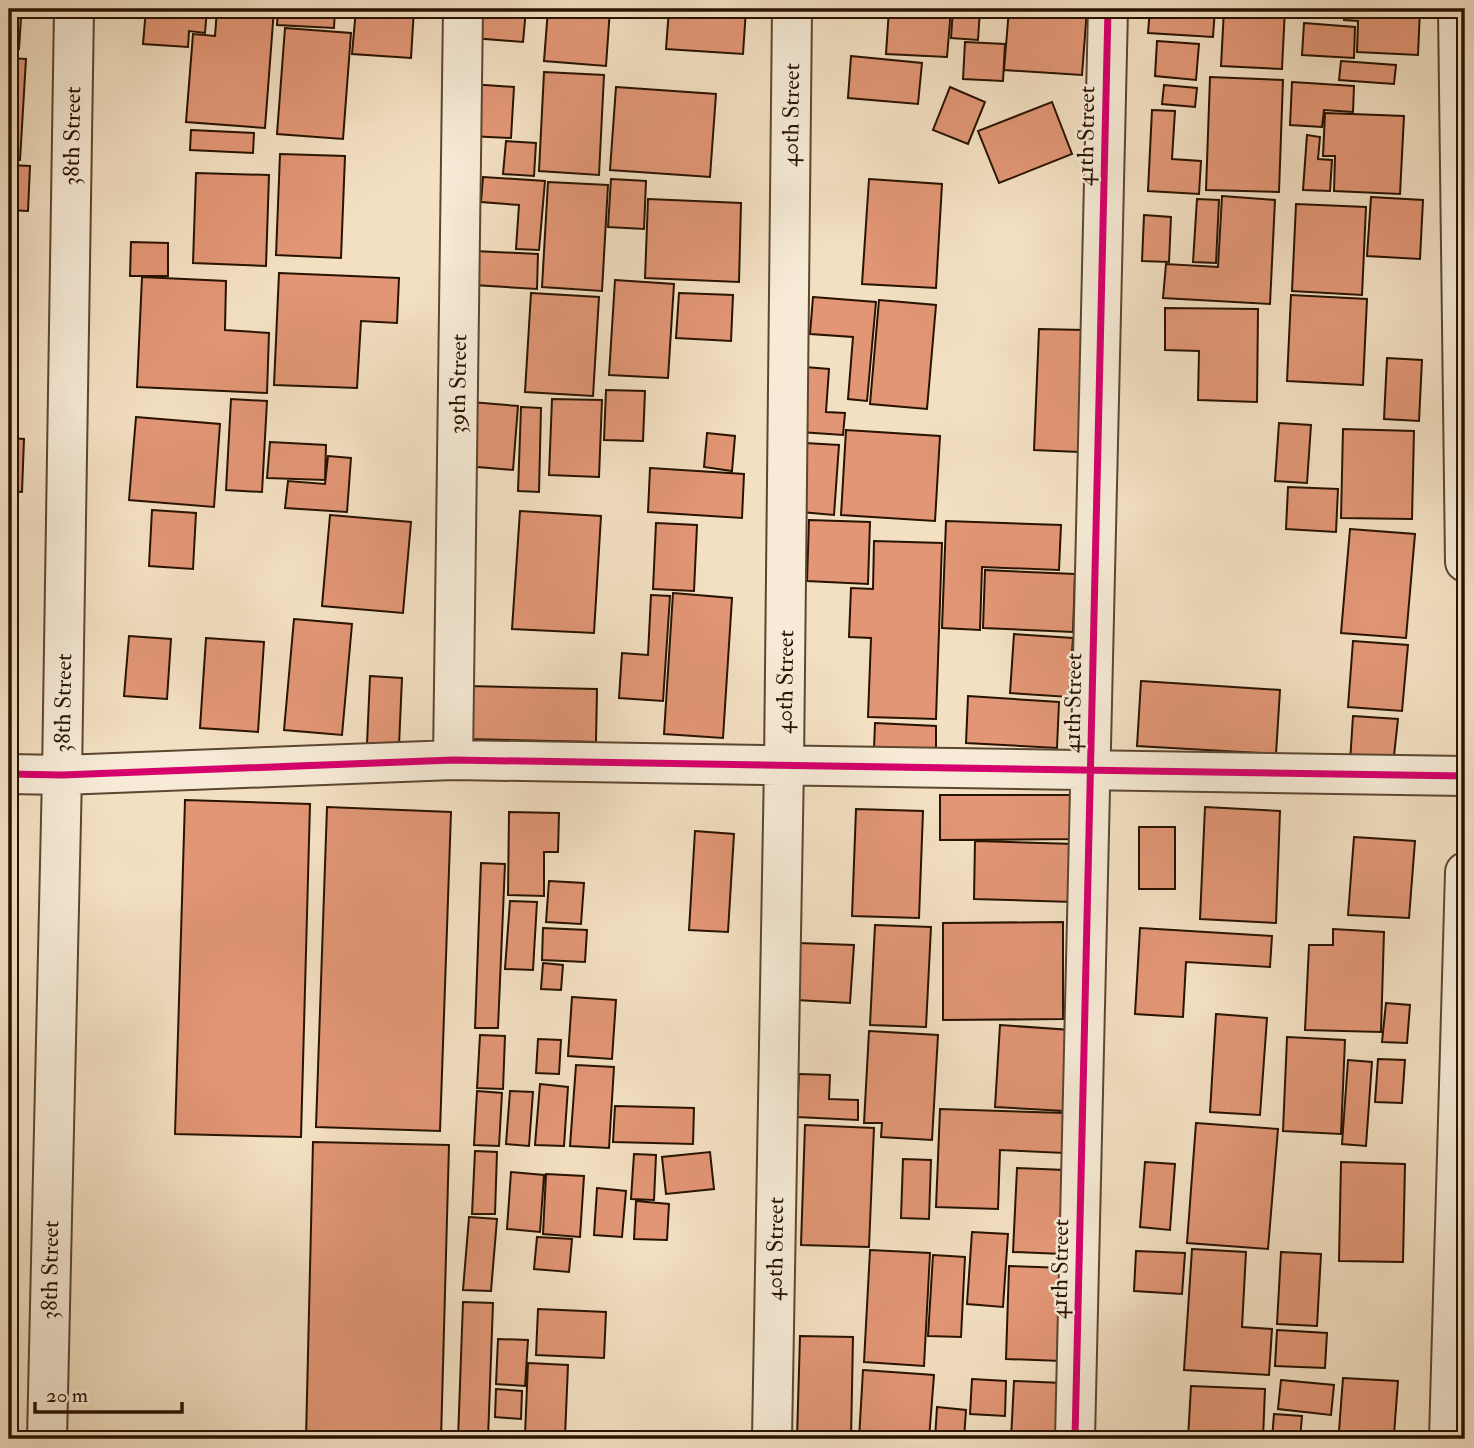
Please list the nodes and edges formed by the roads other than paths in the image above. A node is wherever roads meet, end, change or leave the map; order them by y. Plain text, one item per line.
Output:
1 (74, 9) edge
2 (463, 9) edge
3 (792, 9) edge
4 (1108, 9) edge
5 (1458, 9) edge
6 (1465, 562) edge
7 (453, 760) junction
8 (784, 765) junction
9 (1091, 770) junction
10 (9, 774) edge
11 (62, 775) junction
12 (1465, 776) edge
13 (1465, 872) edge
14 (47, 1439) edge
15 (772, 1439) edge
16 (1075, 1439) edge
17 (1449, 1439) edge

1 - 11 street, 38th Street
2 - 7 street, 39th Street
3 - 8 street, 40th Street
4 - 9 street, 41th Street
5 - 6 street
7 - 8 street
7 - 11 street
8 - 9 street
8 - 15 street, 40th Street
9 - 12 street
9 - 16 street, 41th Street
10 - 11 street
11 - 14 street, 38th Street
13 - 17 street

